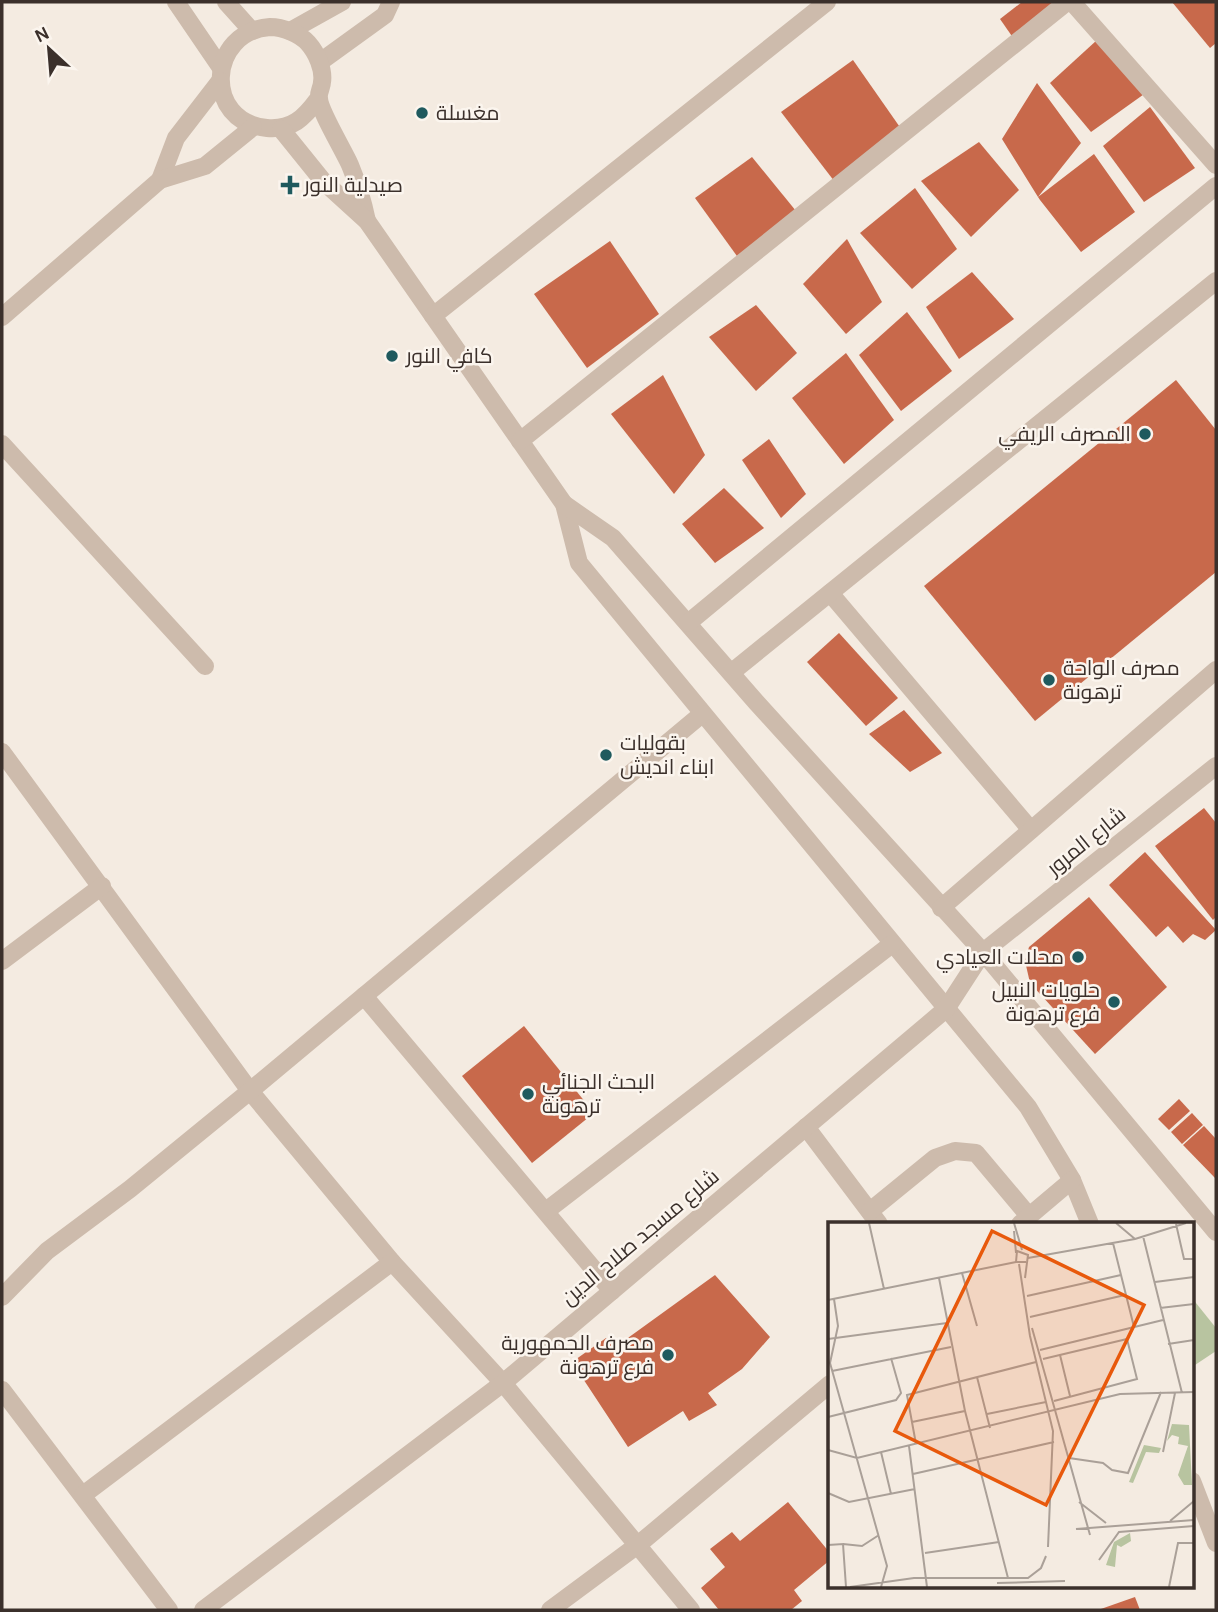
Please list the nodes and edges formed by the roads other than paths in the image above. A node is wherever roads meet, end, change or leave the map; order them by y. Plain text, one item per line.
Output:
1 (176, 2) edge
2 (226, 2) edge
3 (342, 2) edge
4 (391, 2) edge
5 (827, 2) edge
6 (1069, 2) edge
7 (252, 31) junction
8 (290, 31) junction
9 (320, 62) junction
10 (220, 74) junction
11 (318, 99) junction
12 (253, 127) junction
13 (281, 129) junction
14 (1216, 164) edge
15 (160, 180) junction
16 (1216, 186) edge
17 (367, 221) junction
18 (1216, 281) edge
19 (433, 316) junction
20 (2, 317) edge
21 (520, 441) junction
22 (2, 444) edge
23 (564, 504) junction
24 (830, 593) junction
25 (688, 623) junction
26 (205, 667) dead end
27 (1216, 670) edge
28 (732, 673) junction
29 (702, 714) junction
30 (2, 752) edge
31 (1216, 766) edge
32 (1031, 830) junction
33 (102, 886) junction
34 (940, 908) junction
35 (892, 944) junction
36 (983, 952) junction
37 (2, 961) edge
38 (364, 996) junction
39 (946, 1009) junction
40 (250, 1091) junction
41 (806, 1127) junction
42 (1072, 1180) junction
43 (546, 1211) junction
44 (874, 1217) edge
45 (1025, 1220) edge
46 (1090, 1222) edge
47 (1216, 1232) edge
48 (392, 1262) junction
49 (612, 1291) junction
50 (2, 1297) edge
51 (503, 1383) junction
52 (828, 1386) edge
53 (2, 1390) edge
54 (1194, 1486) edge
55 (83, 1495) junction
56 (1216, 1543) edge
57 (639, 1544) junction
58 (169, 1610) edge
59 (203, 1610) edge
60 (551, 1610) edge
61 (691, 1610) edge

1 - 10 street
2 - 7 street
3 - 8 street
4 - 9 street
5 - 19 street
6 - 14 street
6 - 21 street
7 - 8 street
7 - 10 street
8 - 9 street
9 - 11 street
10 - 12 street
10 - 15 street
11 - 13 street
11 - 17 street
12 - 13 street
12 - 15 street
13 - 17 street
15 - 20 street
16 - 25 street
17 - 19 street
18 - 24 street
19 - 21 street
21 - 23 street
22 - 26 street
23 - 25 street
23 - 29 street
24 - 28 street
24 - 32 street
25 - 28 street
27 - 32 street
28 - 34 street
29 - 35 street
29 - 38 street
30 - 33 street
31 - 36 street, شارع المرور
32 - 34 street
33 - 37 street
33 - 40 street
34 - 36 street
35 - 39 street
35 - 43 street
36 - 39 street, شلرع مسجد صلاح الدين
36 - 47 street
38 - 40 street
38 - 43 street
39 - 41 street, شلرع مسجد صلاح الدين
39 - 42 street
40 - 48 street
40 - 50 street
41 - 44 street
41 - 49 street, شلرع مسجد صلاح الدين
42 - 45 street
42 - 46 street
43 - 49 street
44 - 45 street
48 - 51 street
48 - 55 street
49 - 51 street, شلرع مسجد صلاح الدين
51 - 57 street
51 - 59 street, شلرع مسجد صلاح الدين
52 - 57 street
53 - 55 street
54 - 56 street
55 - 58 street
57 - 60 street
57 - 61 street

